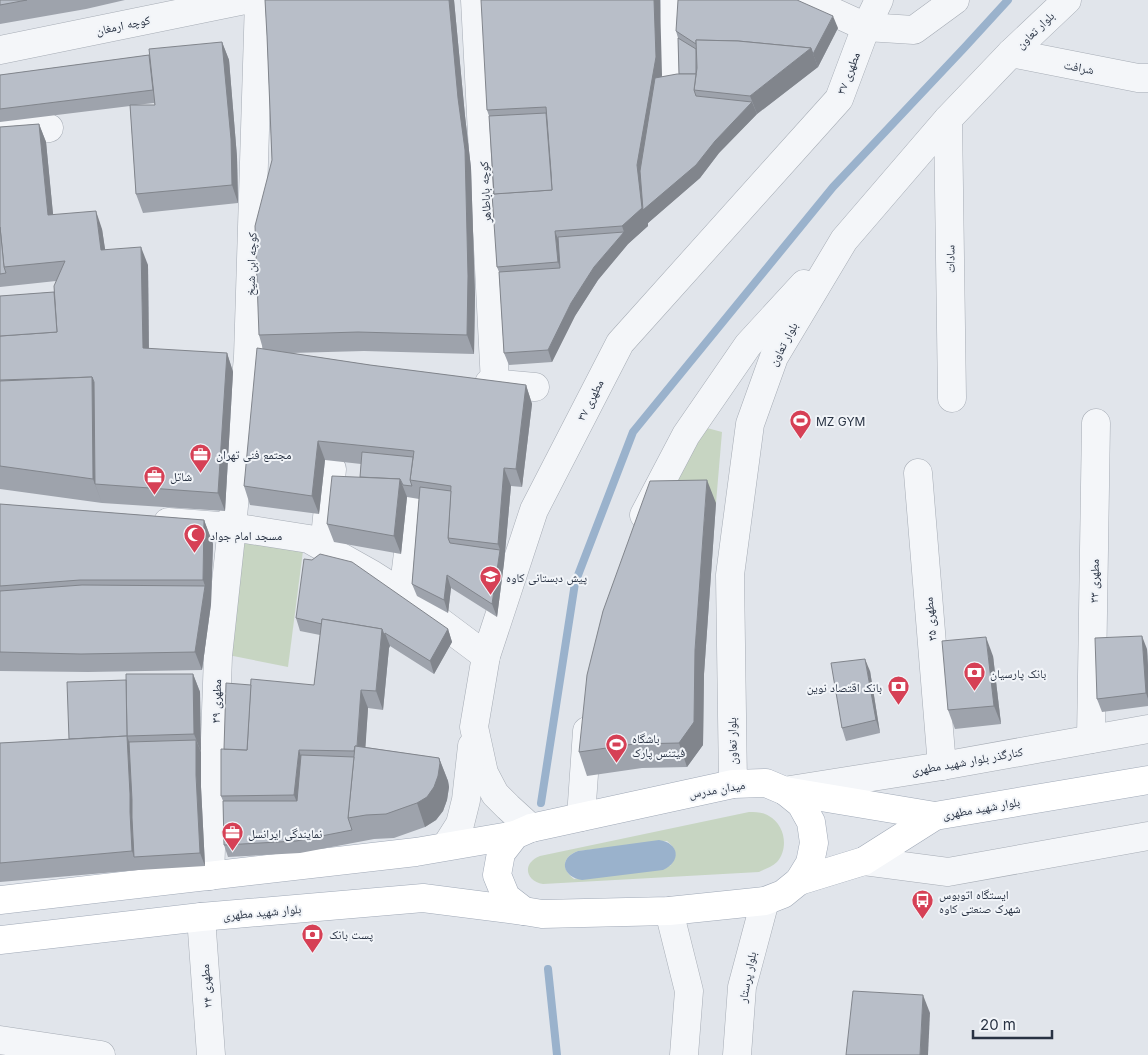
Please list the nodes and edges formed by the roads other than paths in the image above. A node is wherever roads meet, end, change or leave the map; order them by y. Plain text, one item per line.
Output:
1 (245, 0) edge
2 (259, 0) edge
3 (475, 0) edge
4 (675, 0) edge
5 (807, 0) edge
6 (879, 0) edge
7 (955, 0) edge
8 (1067, 0) edge
9 (866, 27) junction
10 (0, 50) edge
11 (1011, 53) junction
12 (672, 73) edge
13 (1148, 78) edge
14 (948, 120) junction
15 (48, 128) dead end
16 (0, 134) edge
17 (844, 240) junction
18 (465, 380) edge
19 (494, 383) junction
20 (535, 387) dead end
21 (952, 398) dead end
22 (1096, 423) dead end
23 (332, 469) dead end
24 (918, 473) dead end
25 (414, 504) dead end
26 (145, 520) edge
27 (232, 527) junction
28 (633, 540) edge
29 (324, 547) junction
30 (403, 594) junction
31 (486, 656) junction
32 (588, 711) edge
33 (474, 727) junction
34 (1148, 729) edge
35 (1091, 739) junction
36 (942, 766) junction
37 (1148, 780) edge
38 (733, 784) junction
39 (785, 791) junction
40 (935, 816) junction
41 (581, 817) junction
42 (523, 831) junction
43 (1148, 836) edge
44 (446, 846) junction
45 (864, 861) junction
46 (210, 876) junction
47 (799, 881) junction
48 (0, 900) edge
49 (765, 901) junction
50 (524, 911) junction
51 (669, 911) junction
52 (201, 917) junction
53 (0, 940) edge
54 (11, 1046) edge
55 (101, 1055) edge
56 (211, 1055) edge
57 (684, 1055) edge
58 (737, 1055) edge

1 - 10 street, کوچه ارمغان
2 - 27 street, کوچه ابن شیخ
3 - 19 street, کوچه باباطاهر
4 - 12 street
5 - 9 street
6 - 9 street, مطهری ۳۷
7 - 9 street
8 - 11 street, بلوار تعاون
9 - 31 street, مطهری ۳۷
11 - 13 street, شرافت
11 - 14 street, بلوار تعاون
14 - 17 street, بلوار تعاون
14 - 21 street, سادات
15 - 16 street
17 - 28 street
17 - 38 street, بلوار تعاون
18 - 19 street
19 - 20 street
22 - 35 street, مطهری ۳۳
23 - 29 street
24 - 36 street, مطهری ۳۵
25 - 30 street
26 - 27 street
27 - 29 street
27 - 46 street, مطهری ۳۹
29 - 30 street
30 - 31 street
31 - 33 street, مطهری ۳۷
32 - 41 street
33 - 42 street, مطهری ۳۷
33 - 44 street
34 - 35 street, کنارگذر بلوار شهید مطهری
35 - 36 street, کنارگذر بلوار شهید مطهری
36 - 39 street, کنارگذر بلوار شهید مطهری
37 - 40 main road, بلوار شهید مطهری
38 - 39 main road, میدان مدرس
38 - 41 main road, میدان مدرس
39 - 40 main road
39 - 47 main road, میدان مدرس
40 - 45 main road, بلوار شهید مطهری
41 - 42 main road, میدان مدرس
42 - 44 main road
42 - 50 main road
43 - 45 street
44 - 46 main road
45 - 47 main road, بلوار شهید مطهری
46 - 48 main road
47 - 49 main road, میدان مدرس
49 - 51 main road, میدان مدرس
49 - 58 street, بلوار پرستار
50 - 51 main road, میدان مدرس
50 - 52 main road, بلوار شهید مطهری
51 - 57 street
52 - 53 main road, بلوار شهید مطهری
52 - 56 street, مطهری ۲۴
54 - 55 street

